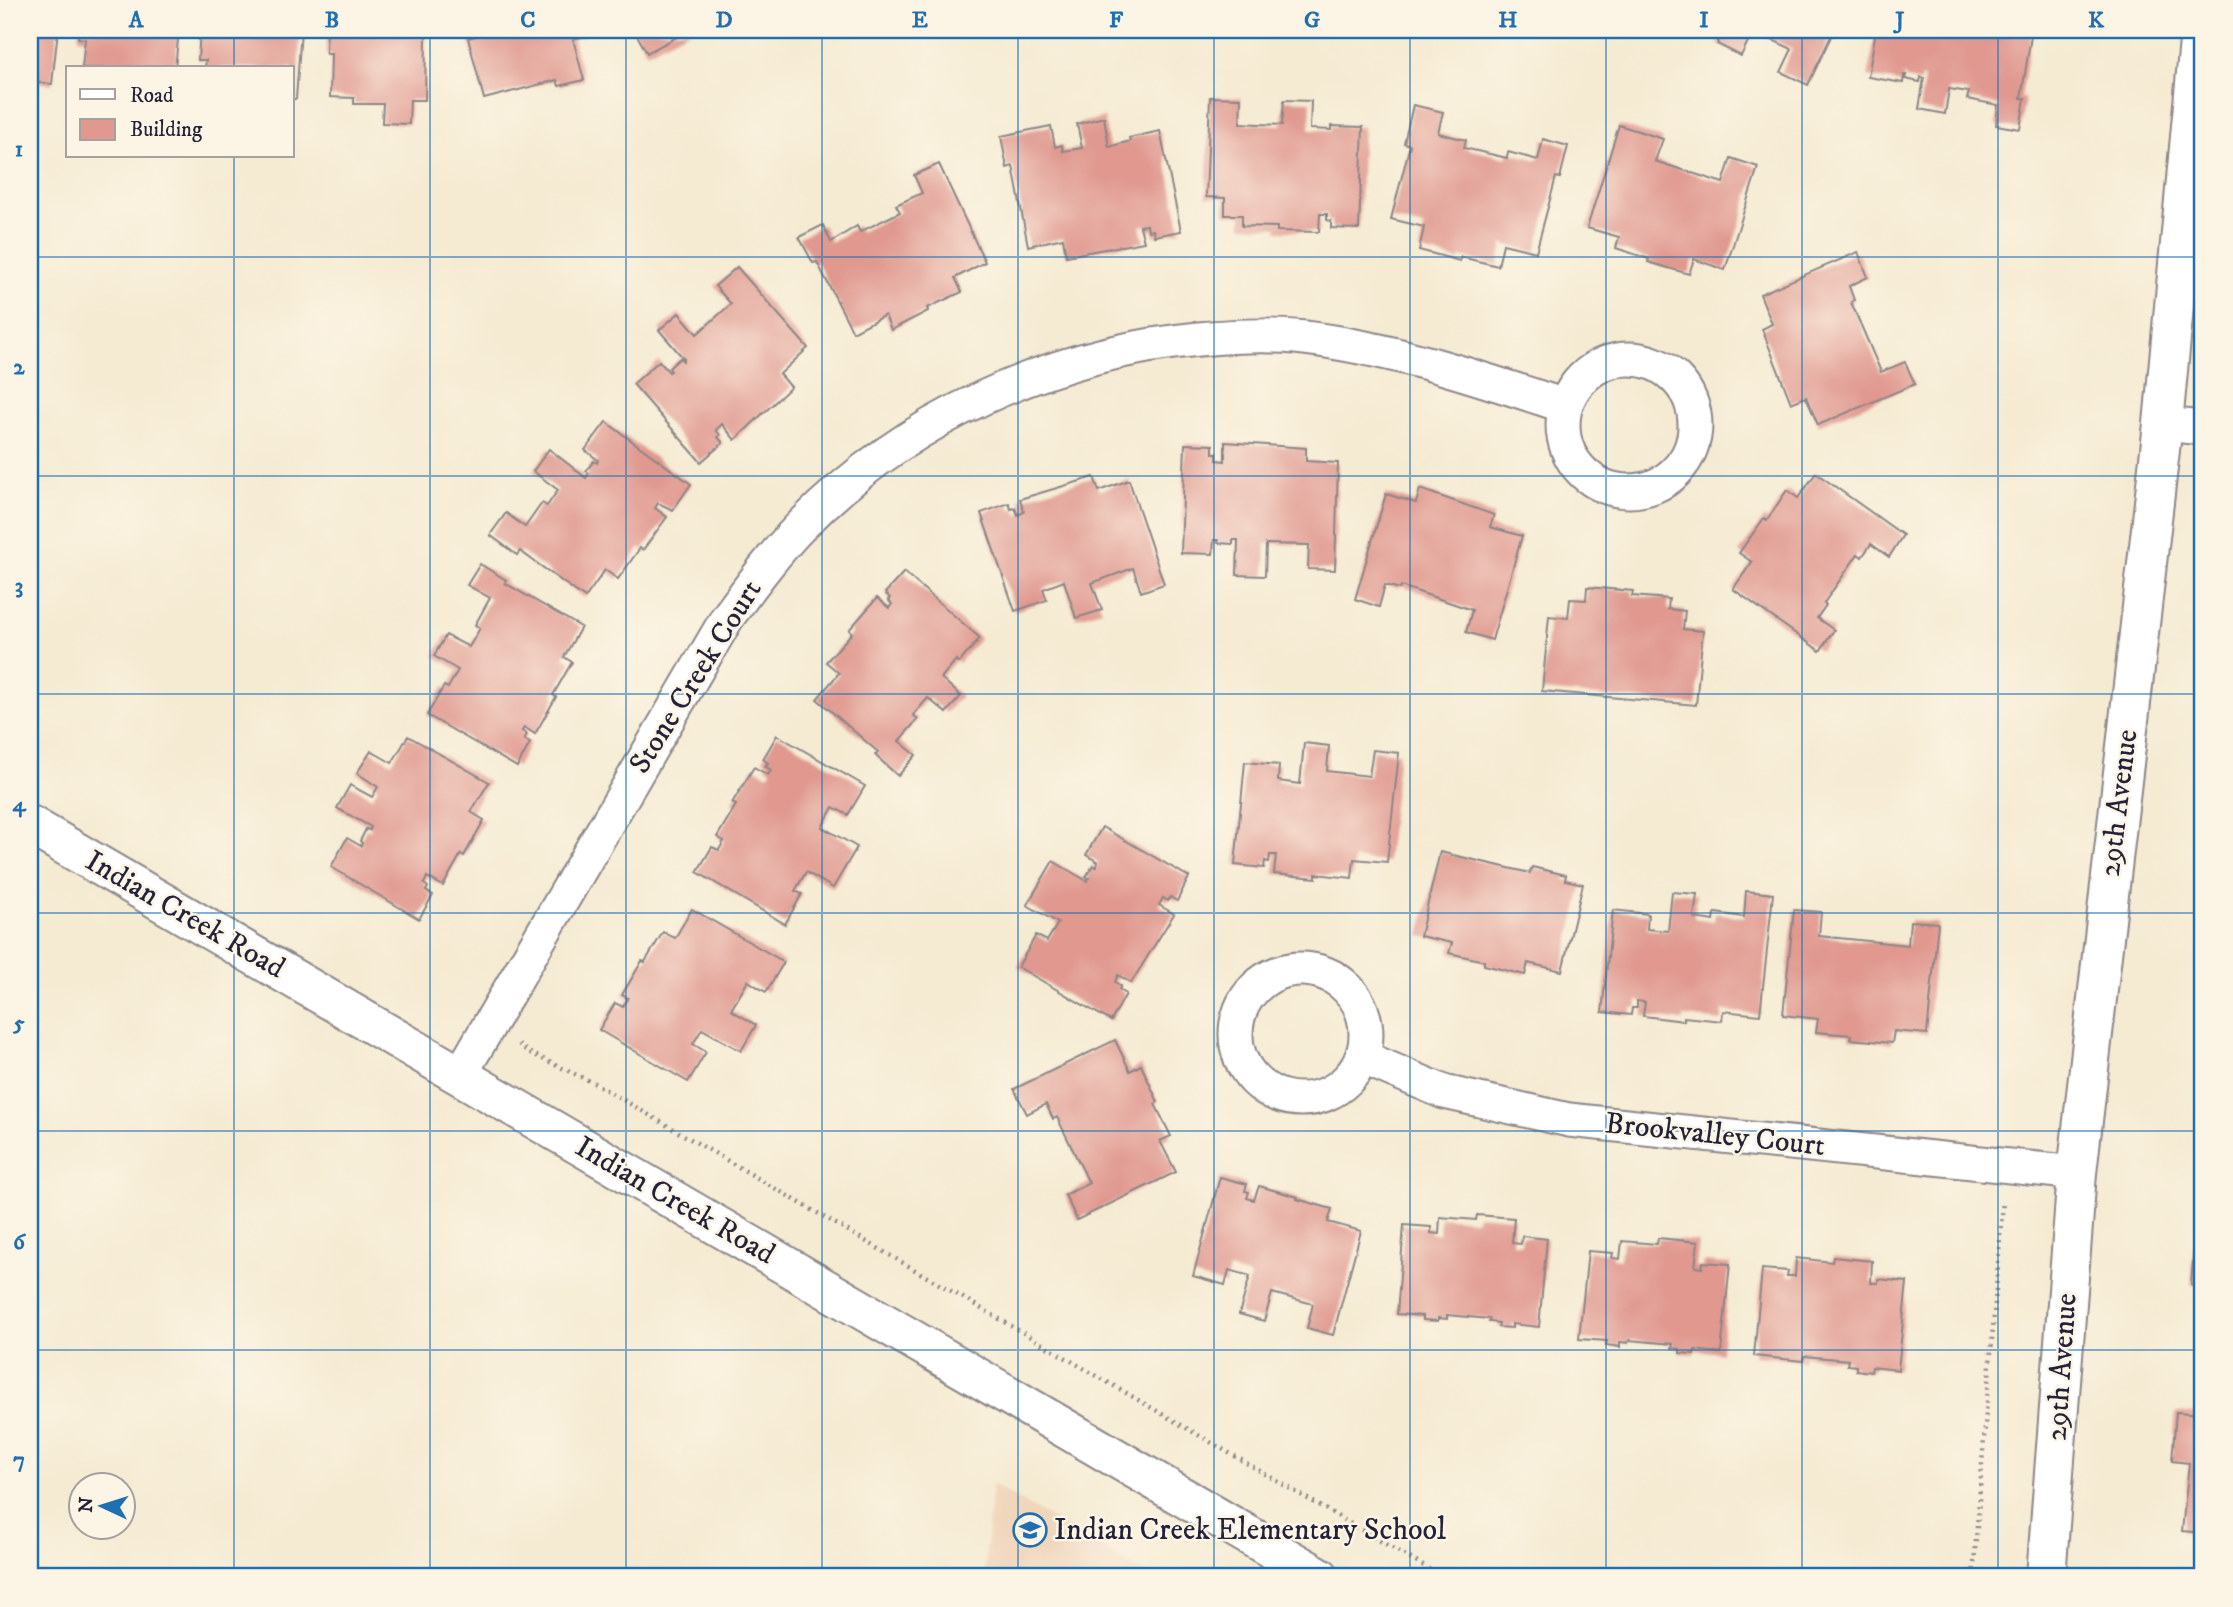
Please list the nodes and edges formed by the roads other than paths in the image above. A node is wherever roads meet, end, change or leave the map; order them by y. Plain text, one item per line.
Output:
1 (2200, 30) edge
2 (1565, 406) dead end
3 (2163, 425) junction
4 (2203, 428) edge
5 (30, 825) edge
6 (1362, 1057) dead end
7 (460, 1075) junction
8 (2077, 1173) junction
9 (1320, 1577) edge
10 (2046, 1577) edge

1 - 3 street, 29th Avenue
2 - 7 street, Stone Creek Court
3 - 4 street
3 - 8 street, 29th Avenue
5 - 7 street, Indian Creek Road
6 - 8 street, Brookvalley Court
7 - 9 street, Indian Creek Road
8 - 10 street, 29th Avenue

